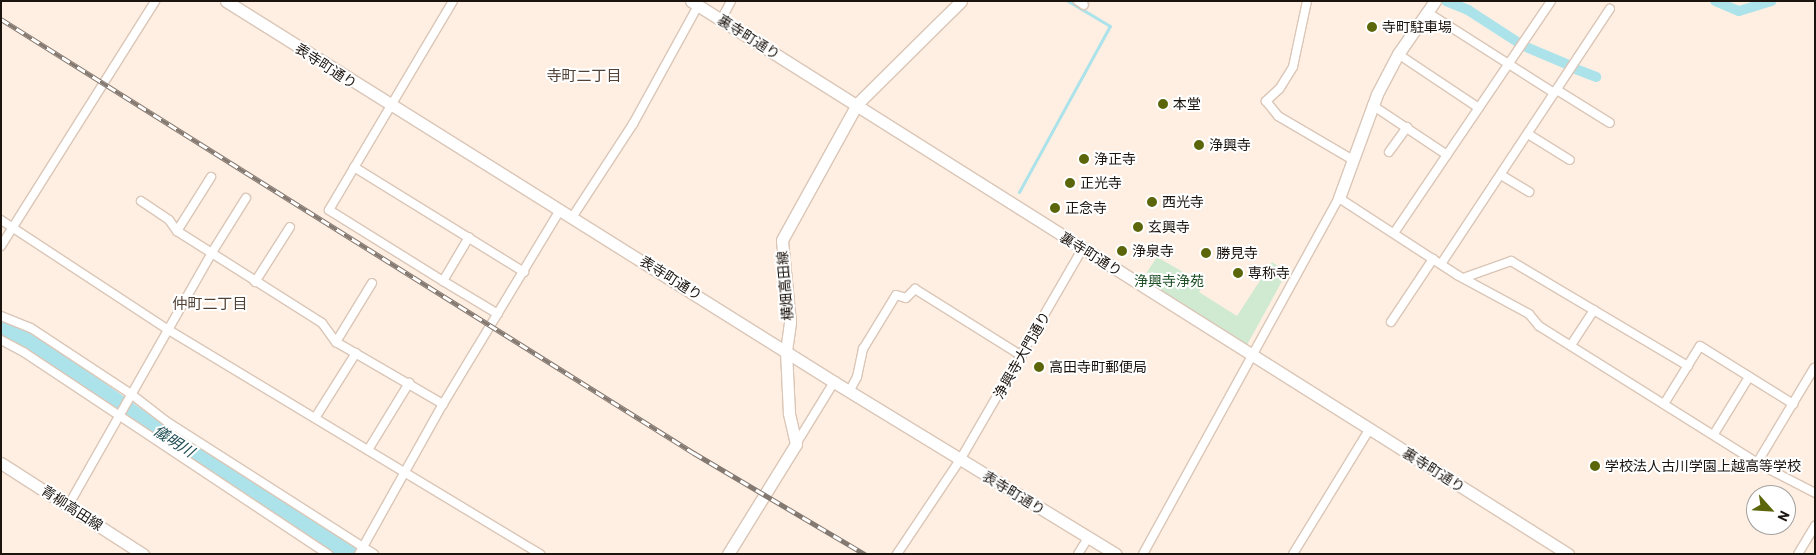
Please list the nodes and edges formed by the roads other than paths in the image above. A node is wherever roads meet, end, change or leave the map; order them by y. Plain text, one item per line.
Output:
1 (154, 1) edge
2 (226, 1) edge
3 (454, 1) edge
4 (732, 1) edge
5 (961, 1) edge
6 (1307, 1) edge
7 (1435, 1) edge
8 (1550, 1) edge
9 (694, 4) edge
10 (1610, 9) dead end
11 (1427, 12) junction
12 (721, 20) junction
13 (1398, 54) junction
14 (1510, 63) junction
15 (1556, 92) junction
16 (857, 104) junction
17 (1372, 105) junction
18 (388, 106) junction
19 (1479, 108) junction
20 (1610, 123) dead end
21 (1407, 127) junction
22 (1528, 134) junction
23 (1389, 152) dead end
24 (1447, 155) junction
25 (1353, 160) junction
26 (1570, 160) dead end
27 (354, 167) junction
28 (1501, 175) junction
29 (211, 177) dead end
30 (1529, 192) dead end
31 (246, 198) dead end
32 (1339, 198) junction
33 (142, 201) dead end
34 (560, 210) junction
35 (573, 216) junction
36 (1, 220) edge
37 (13, 227) junction
38 (290, 227) dead end
39 (176, 231) junction
40 (1394, 233) junction
41 (470, 237) junction
42 (1, 246) edge
43 (1082, 248) junction
44 (211, 254) junction
45 (1433, 259) junction
46 (1441, 264) junction
47 (524, 272) junction
48 (1466, 277) junction
49 (443, 281) junction
50 (255, 282) junction
51 (372, 283) dead end
52 (1594, 310) junction
53 (498, 314) junction
54 (1, 316) edge
55 (1391, 322) dead end
56 (168, 329) junction
57 (1, 340) edge
58 (336, 342) junction
59 (1571, 345) junction
60 (786, 351) junction
61 (356, 353) junction
62 (1022, 356) junction
63 (1253, 356) junction
64 (1688, 366) junction
65 (1814, 368) edge
66 (1749, 377) junction
67 (834, 382) junction
68 (408, 383) junction
69 (849, 392) junction
70 (130, 395) junction
71 (443, 404) junction
72 (1664, 404) junction
73 (1793, 404) junction
74 (119, 415) junction
75 (315, 418) junction
76 (1369, 430) junction
77 (1714, 434) junction
78 (796, 444) junction
79 (368, 450) junction
80 (960, 460) junction
81 (1, 463) edge
82 (1757, 463) junction
83 (406, 472) junction
84 (1815, 493) edge
85 (68, 506) junction
86 (1815, 526) edge
87 (1088, 538) junction
88 (361, 550) edge
89 (143, 554) edge
90 (328, 554) edge
91 (374, 554) edge
92 (540, 554) edge
93 (728, 554) edge
94 (897, 554) edge
95 (1078, 554) edge
96 (1116, 554) edge
97 (1143, 554) edge
98 (1293, 554) edge
99 (1568, 554) edge
100 (1798, 554) edge

1 - 37 street
2 - 18 street, 表寺町通り
3 - 18 street
4 - 12 street
5 - 16 street, 横畑高田線
6 - 25 street
7 - 11 street
8 - 14 street
9 - 12 street, 裏寺町通り
9 - 35 street
10 - 15 street
11 - 13 street
11 - 14 street
12 - 16 street, 裏寺町通り
13 - 17 street
13 - 19 street
14 - 15 street
14 - 19 street
15 - 20 street
15 - 22 street
16 - 43 street, 裏寺町通り
16 - 60 street, 横畑高田線
17 - 21 street
17 - 25 street
18 - 27 street
18 - 34 street, 表寺町通り
19 - 24 street
21 - 23 street
21 - 24 street
22 - 26 street
22 - 28 street
24 - 40 street
25 - 32 street
27 - 41 street
27 - 49 street
28 - 30 street
28 - 46 street
29 - 39 street
31 - 44 street
32 - 40 street
32 - 63 street
33 - 39 street
34 - 35 street, 表寺町通り
34 - 47 street
35 - 60 street, 表寺町通り
36 - 37 street
37 - 42 street
37 - 56 street
38 - 50 street
39 - 44 street
40 - 45 street
41 - 47 street
41 - 49 street
43 - 62 street, 浄興寺大門通り
43 - 63 street, 裏寺町通り
44 - 50 street
44 - 56 street
45 - 46 street
45 - 55 street
46 - 48 street
47 - 53 street
48 - 52 street
48 - 59 street
49 - 53 street
50 - 58 street
51 - 58 street
52 - 59 street
52 - 64 street
53 - 71 street
54 - 70 street
56 - 70 street
56 - 75 street
57 - 74 street
58 - 61 street
59 - 72 street
60 - 67 street, 表寺町通り
60 - 78 street, 横畑高田線
61 - 68 street
61 - 75 street
62 - 69 street
62 - 80 street, 浄興寺大門通り
63 - 76 street, 裏寺町通り
63 - 97 street
64 - 66 street
64 - 72 street
65 - 73 street
66 - 73 street
66 - 77 street
67 - 69 street, 表寺町通り
67 - 78 street
68 - 71 street
68 - 79 street
69 - 80 street, 表寺町通り
70 - 74 street
70 - 88 street
71 - 83 street
72 - 77 street
73 - 82 street
74 - 85 street
74 - 90 street
75 - 79 street
76 - 98 street
76 - 99 street, 裏寺町通り
77 - 82 street
78 - 93 street
79 - 83 street
80 - 87 street, 表寺町通り
80 - 94 street, 浄興寺大門通り
81 - 85 street, 青柳高田線
82 - 84 street
83 - 88 street
83 - 92 street
85 - 89 street, 青柳高田線
86 - 100 street
87 - 95 street
87 - 96 street, 表寺町通り
88 - 91 street

